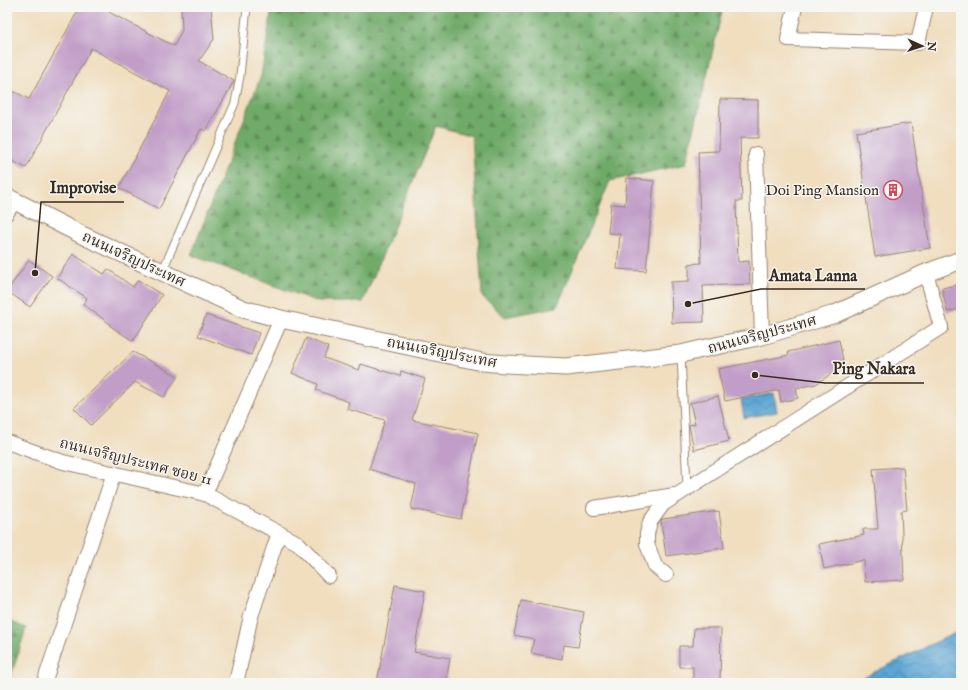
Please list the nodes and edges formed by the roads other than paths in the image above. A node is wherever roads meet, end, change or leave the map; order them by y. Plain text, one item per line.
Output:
1 (247, 7) edge
2 (795, 7) edge
3 (926, 7) edge
4 (756, 154) dead end
5 (13, 200) edge
6 (7, 218) edge
7 (961, 260) edge
8 (162, 272) junction
9 (926, 273) junction
10 (281, 319) junction
11 (762, 336) junction
12 (680, 354) junction
13 (7, 442) edge
14 (114, 473) junction
15 (682, 491) junction
16 (205, 494) junction
17 (594, 508) dead end
18 (280, 533) junction
19 (666, 575) dead end
20 (329, 576) dead end
21 (44, 683) edge
22 (236, 683) edge

1 - 8 lane
2 - 3 street
4 - 11 street
5 - 6 lane
5 - 8 street, ถนนเจริญประเทศ
7 - 9 street, ถนนเจริญประเทศ
8 - 10 street, ถนนเจริญประเทศ
9 - 11 street, ถนนเจริญประเทศ
9 - 15 street
10 - 12 street, ถนนเจริญประเทศ
10 - 16 street
11 - 12 street, ถนนเจริญประเทศ
12 - 15 lane
13 - 14 street, ถนนเจริญประเทศ ซอย 11
14 - 16 street, ถนนเจริญประเทศ ซอย 11
14 - 21 street
15 - 17 street
15 - 19 street
16 - 18 street, ถนนเจริญประเทศ ซอย 11
18 - 20 street, ถนนเจริญประเทศ ซอย 11
18 - 22 street

